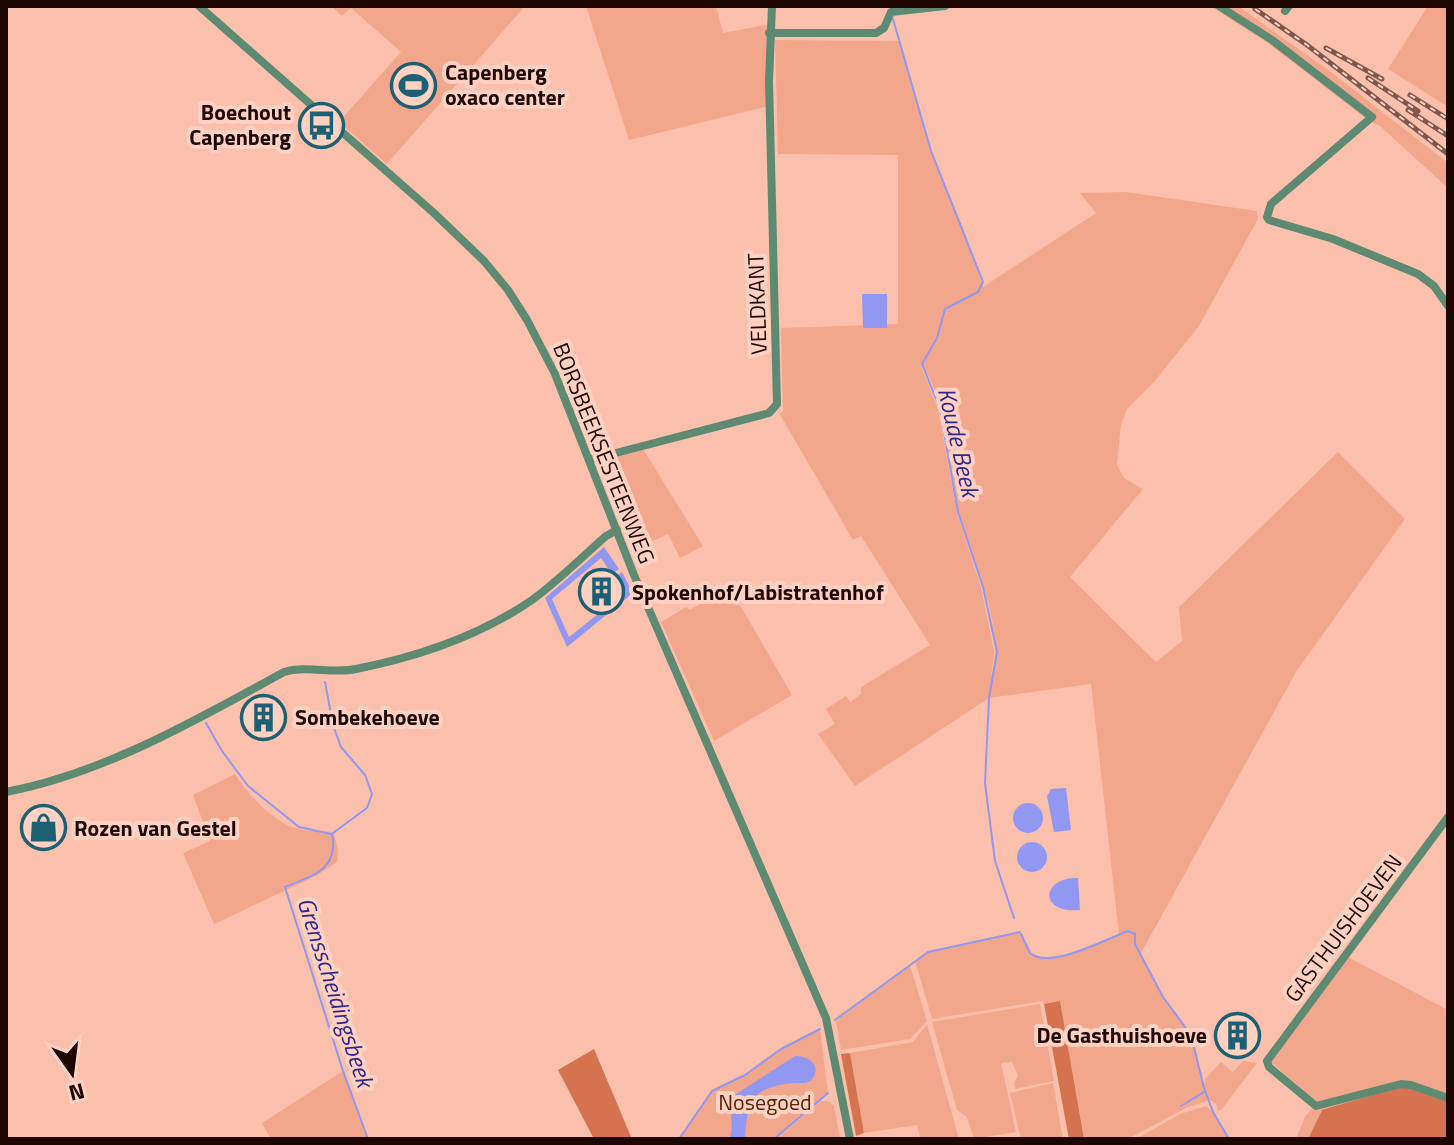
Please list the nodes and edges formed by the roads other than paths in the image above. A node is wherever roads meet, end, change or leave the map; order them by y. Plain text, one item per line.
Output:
1 (199, 6) edge
2 (772, 6) edge
3 (945, 6) edge
4 (1219, 6) edge
5 (769, 33) junction
6 (1448, 306) edge
7 (589, 460) junction
8 (617, 530) junction
9 (6, 792) edge
10 (1448, 817) edge
11 (1448, 1098) edge
12 (850, 1139) edge

1 - 7 street, BORSBEEKSESTEENWEG
2 - 5 street, VELDKANT
3 - 5 street
4 - 6 street
5 - 7 street, VELDKANT
7 - 8 street, BORSBEEKSESTEENWEG
8 - 9 street
8 - 12 street, BORSBEEKSESTEENWEG
10 - 11 street, GASTHUISHOEVEN

